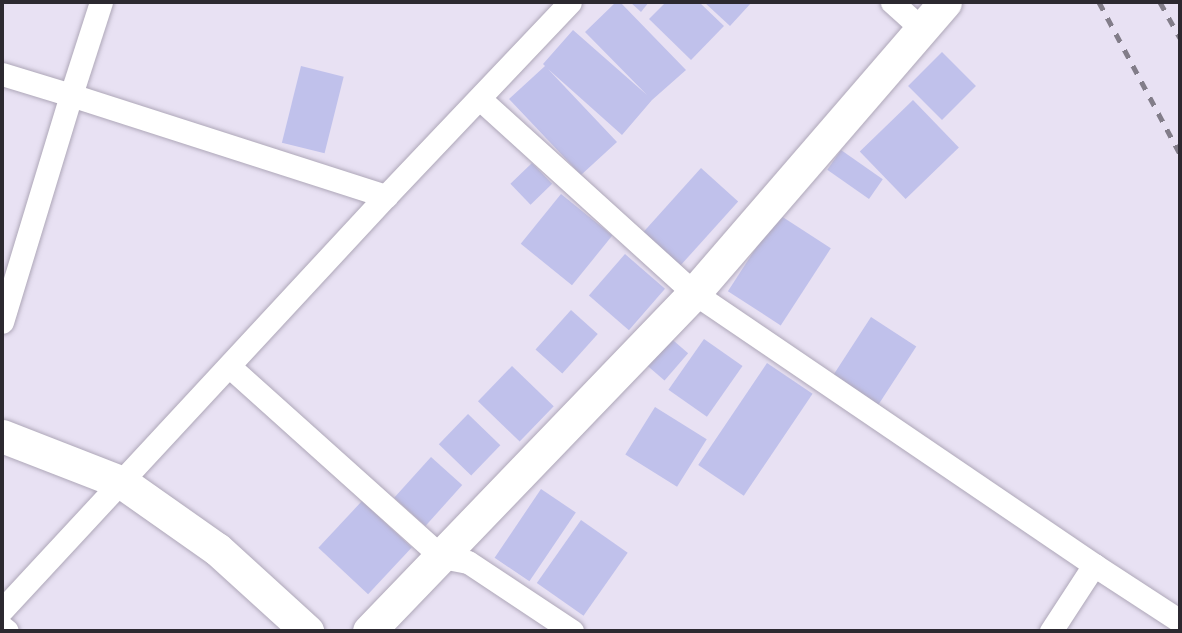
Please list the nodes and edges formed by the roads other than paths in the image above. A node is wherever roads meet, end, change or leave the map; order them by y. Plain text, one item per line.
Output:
1 (101, 2) edge
2 (570, 2) edge
3 (892, 2) edge
4 (946, 2) edge
5 (922, 29) junction
6 (2, 74) edge
7 (71, 95) junction
8 (480, 99) junction
9 (386, 196) junction
10 (694, 293) junction
11 (2, 322) edge
12 (230, 366) junction
13 (2, 436) edge
14 (123, 482) junction
15 (442, 557) junction
16 (1094, 565) junction
17 (2, 610) edge
18 (1180, 621) edge
19 (2, 627) edge
20 (6, 631) edge
21 (307, 631) edge
22 (369, 631) edge
23 (572, 631) edge
24 (1051, 631) edge

1 - 7 street
2 - 8 street
3 - 5 street
4 - 5 street
5 - 10 street
6 - 7 street
7 - 9 street
7 - 11 street
8 - 9 street
8 - 10 street
9 - 12 street
10 - 15 street
10 - 16 street
12 - 14 street
12 - 15 street
13 - 14 street
14 - 17 street
14 - 21 street
15 - 22 street
15 - 23 street
16 - 18 street
16 - 24 street
19 - 20 street

